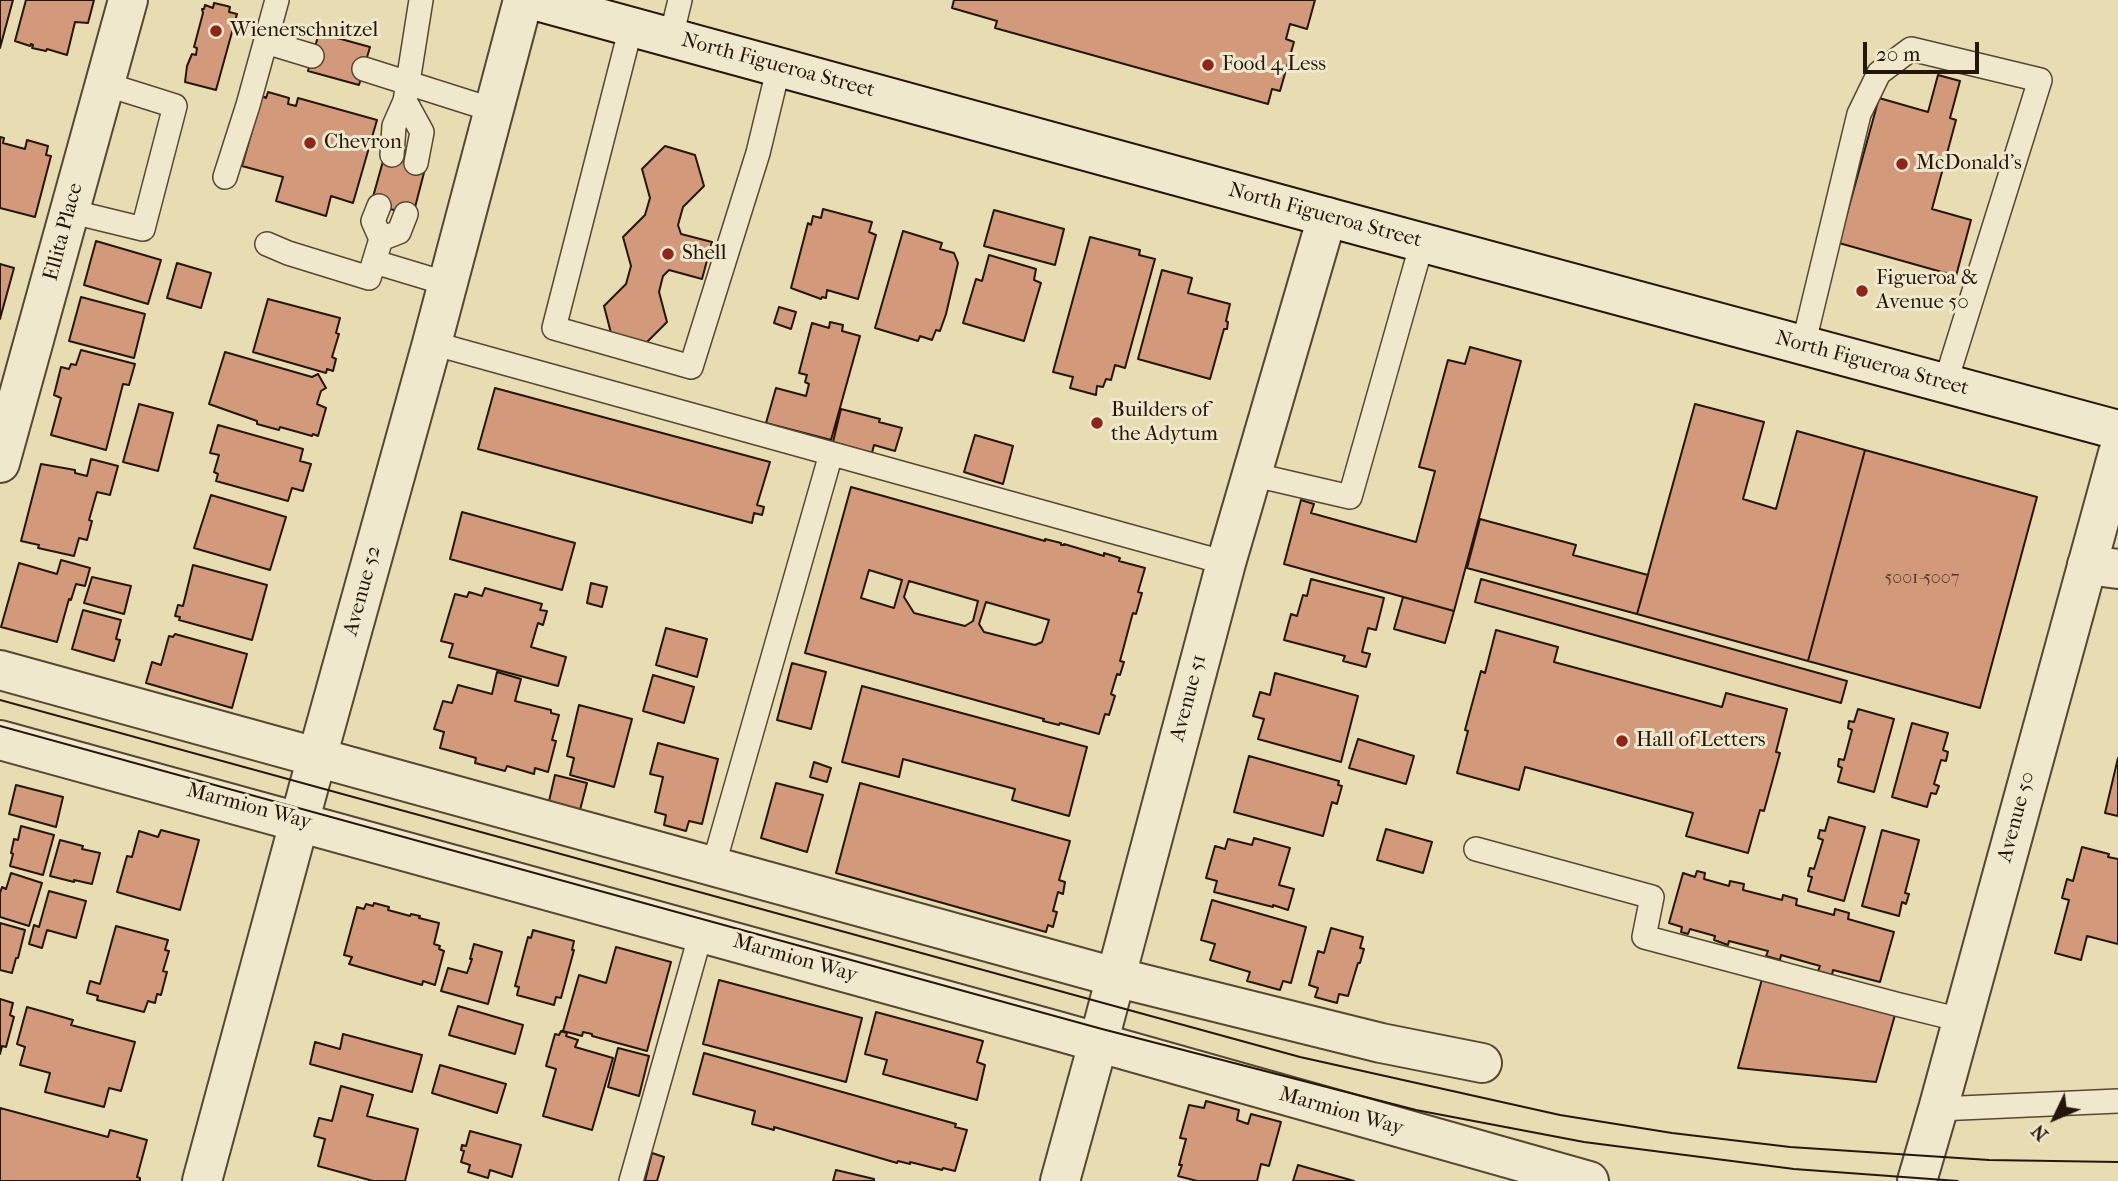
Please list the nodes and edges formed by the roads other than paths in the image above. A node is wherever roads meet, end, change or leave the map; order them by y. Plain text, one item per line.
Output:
1 (128, 0) edge
2 (277, 0) edge
3 (421, 0) edge
4 (523, 0) edge
5 (533, 0) edge
6 (680, 0) edge
7 (631, 27) junction
8 (671, 37) junction
9 (266, 42) junction
10 (312, 56) dead end
11 (779, 66) junction
12 (364, 69) dead end
13 (105, 84) junction
14 (407, 92) junction
15 (493, 110) junction
16 (392, 155) dead end
17 (416, 163) dead end
18 (225, 177) dead end
19 (379, 206) dead end
20 (69, 211) junction
21 (406, 214) dead end
22 (1327, 217) junction
23 (381, 239) junction
24 (1422, 243) junction
25 (267, 244) dead end
26 (372, 270) junction
27 (447, 284) junction
28 (432, 343) junction
29 (1803, 346) junction
30 (1945, 384) junction
31 (2118, 430) edge
32 (2118, 453) edge
33 (831, 454) junction
34 (0, 463) edge
35 (1251, 474) junction
36 (1226, 563) junction
37 (2102, 567) edge
38 (0, 670) edge
39 (0, 740) edge
40 (317, 758) junction
41 (300, 821) junction
42 (1476, 849) dead end
43 (713, 867) junction
44 (701, 933) junction
45 (1115, 977) junction
46 (1961, 1020) junction
47 (1098, 1043) junction
48 (1482, 1063) dead end
49 (2118, 1101) edge
50 (1938, 1109) junction
51 (202, 1181) edge
52 (631, 1181) edge
53 (1060, 1181) edge
54 (1589, 1181) edge
55 (1917, 1181) edge

1 - 13 street, Ellita Place
2 - 9 lane
3 - 14 lane
4 - 15 street, Avenue 52
5 - 7 street, North Figueroa Street
6 - 8 lane
7 - 8 street, North Figueroa Street
7 - 11 lane
8 - 11 street, North Figueroa Street
9 - 10 lane
9 - 18 lane
11 - 22 street, North Figueroa Street
12 - 14 lane
13 - 20 street, Ellita Place
13 - 20 lane
14 - 15 lane
14 - 16 lane
14 - 17 lane
15 - 27 street, Avenue 52
19 - 23 lane
20 - 34 street, Ellita Place
21 - 23 lane
22 - 24 street, North Figueroa Street
22 - 35 street, Avenue 51
23 - 26 lane
24 - 29 street, North Figueroa Street
24 - 35 lane
25 - 26 lane
26 - 27 lane
27 - 28 street, Avenue 52
28 - 33 lane
28 - 40 street, Avenue 52
29 - 30 street, North Figueroa Street
29 - 30 lane
30 - 31 street, North Figueroa Street
32 - 37 street, Avenue 50
33 - 36 lane
33 - 43 lane
35 - 36 street, Avenue 51
36 - 45 street, Avenue 51
37 - 46 street, Avenue 50
38 - 40 street
39 - 41 street, Marmion Way
40 - 41 street, Avenue 52
40 - 43 street
41 - 44 street, Marmion Way
41 - 51 street, Avenue 52
42 - 46 lane
43 - 45 street
44 - 47 street, Marmion Way
44 - 52 lane
45 - 47 street, Avenue 51
45 - 48 street
46 - 50 street, Avenue 50
47 - 53 street, Avenue 51
47 - 54 street, Marmion Way
49 - 50 lane
50 - 55 street, Avenue 50

